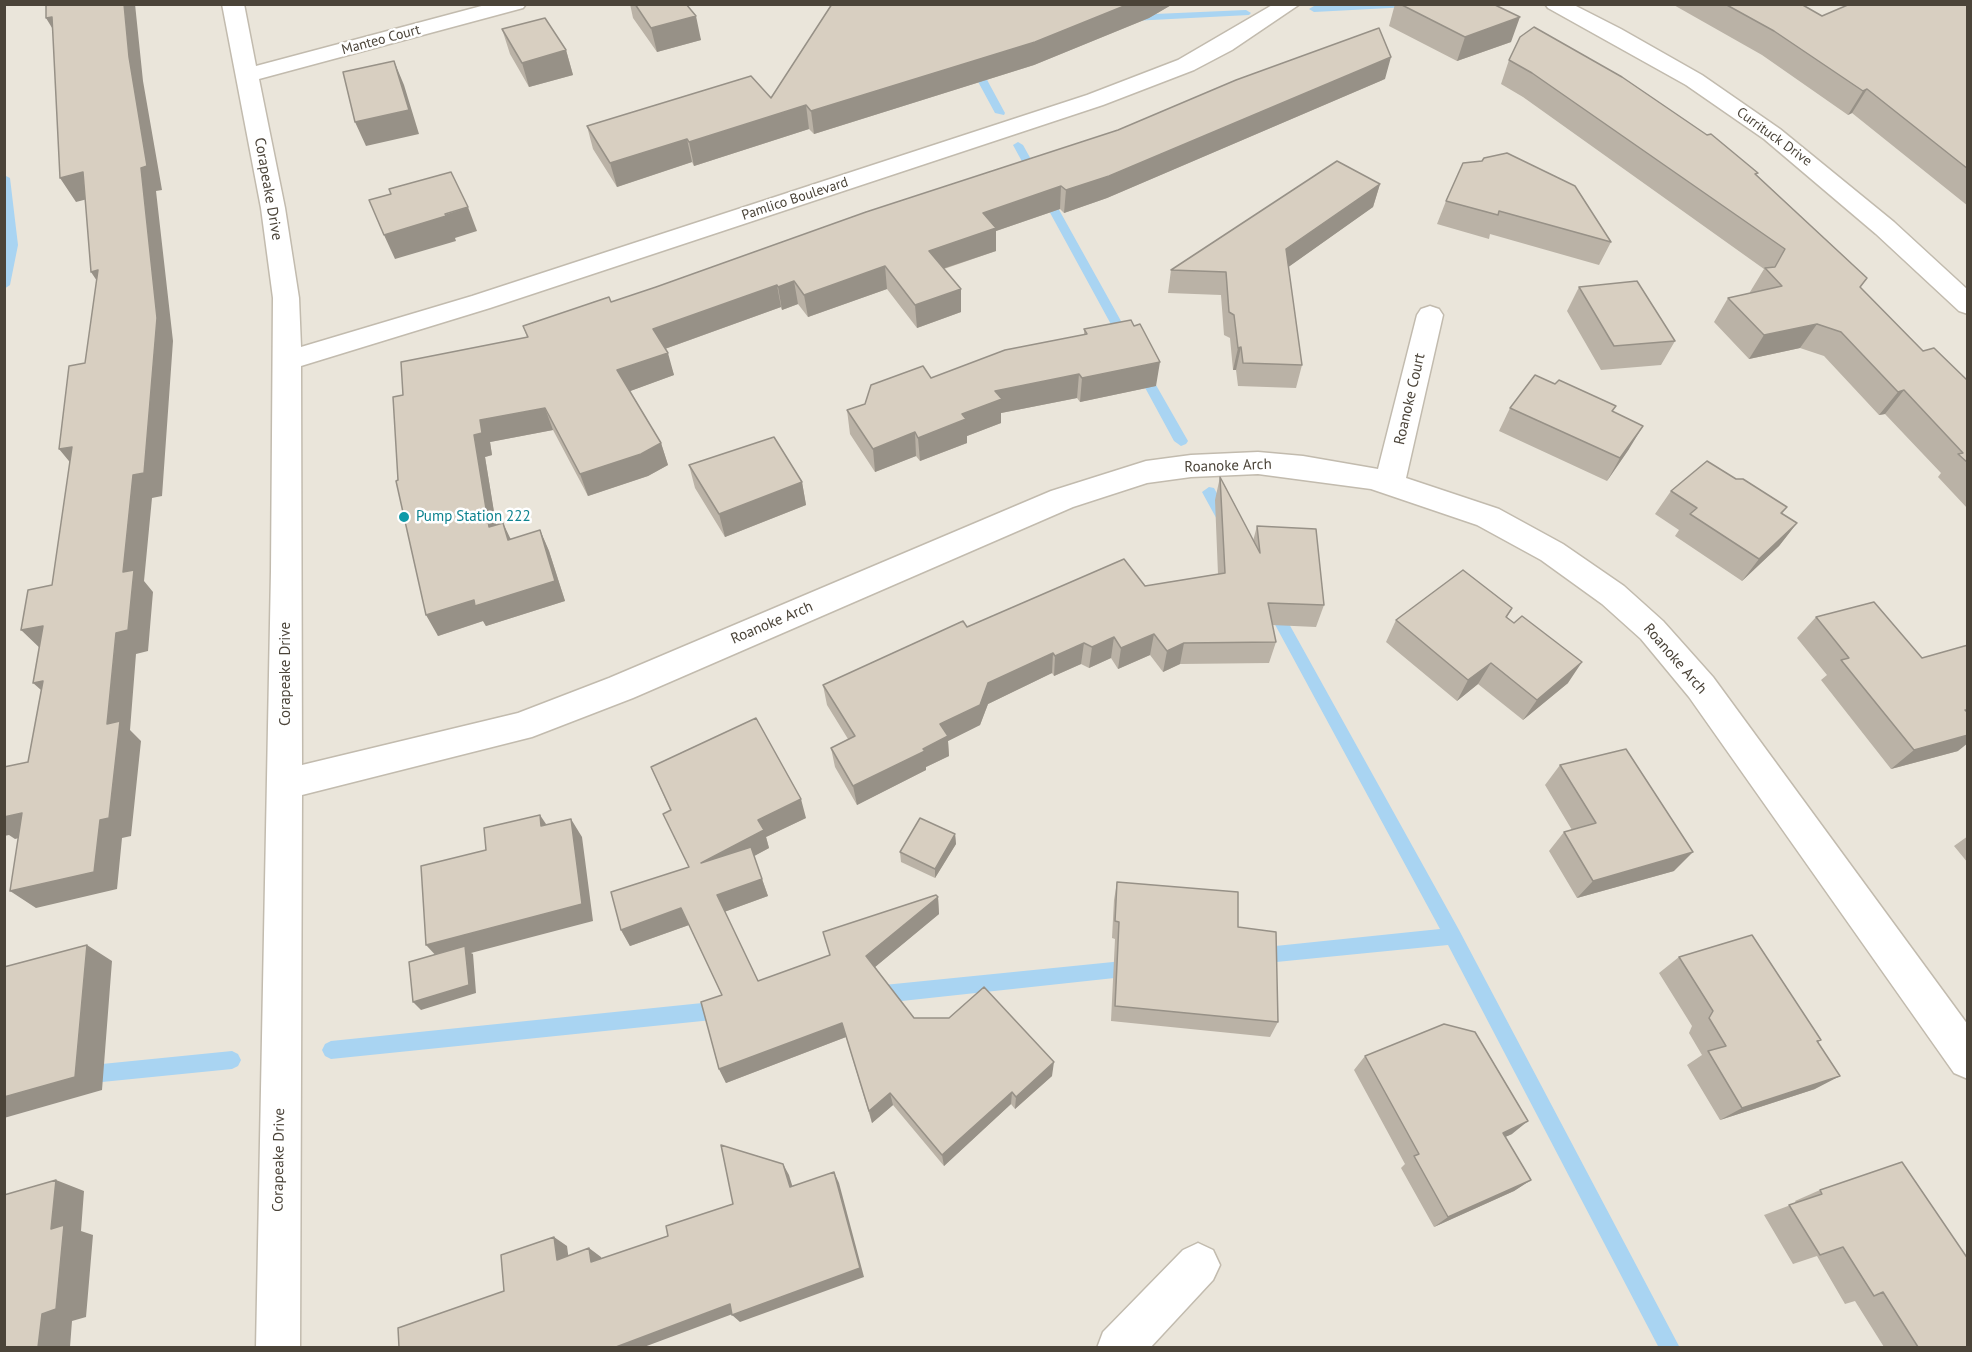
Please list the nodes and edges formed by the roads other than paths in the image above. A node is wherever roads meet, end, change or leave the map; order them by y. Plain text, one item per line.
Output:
1 (233, 4) edge
2 (516, 4) edge
3 (1290, 4) edge
4 (1556, 4) edge
5 (247, 75) junction
6 (1968, 304) edge
7 (1430, 315) dead end
8 (288, 360) junction
9 (1390, 482) junction
10 (285, 784) junction
11 (1968, 1059) edge
12 (1198, 1265) dead end
13 (278, 1347) edge
14 (1119, 1347) edge

1 - 5 street, Corapeake Drive
2 - 5 street, Manteo Court
3 - 8 street, Pamlico Boulevard
4 - 6 street, Currituck Drive
5 - 8 street, Corapeake Drive
7 - 9 street, Roanoke Court
8 - 10 street, Corapeake Drive
9 - 10 street, Roanoke Arch
9 - 11 street, Roanoke Arch
10 - 13 street, Corapeake Drive
12 - 14 street

